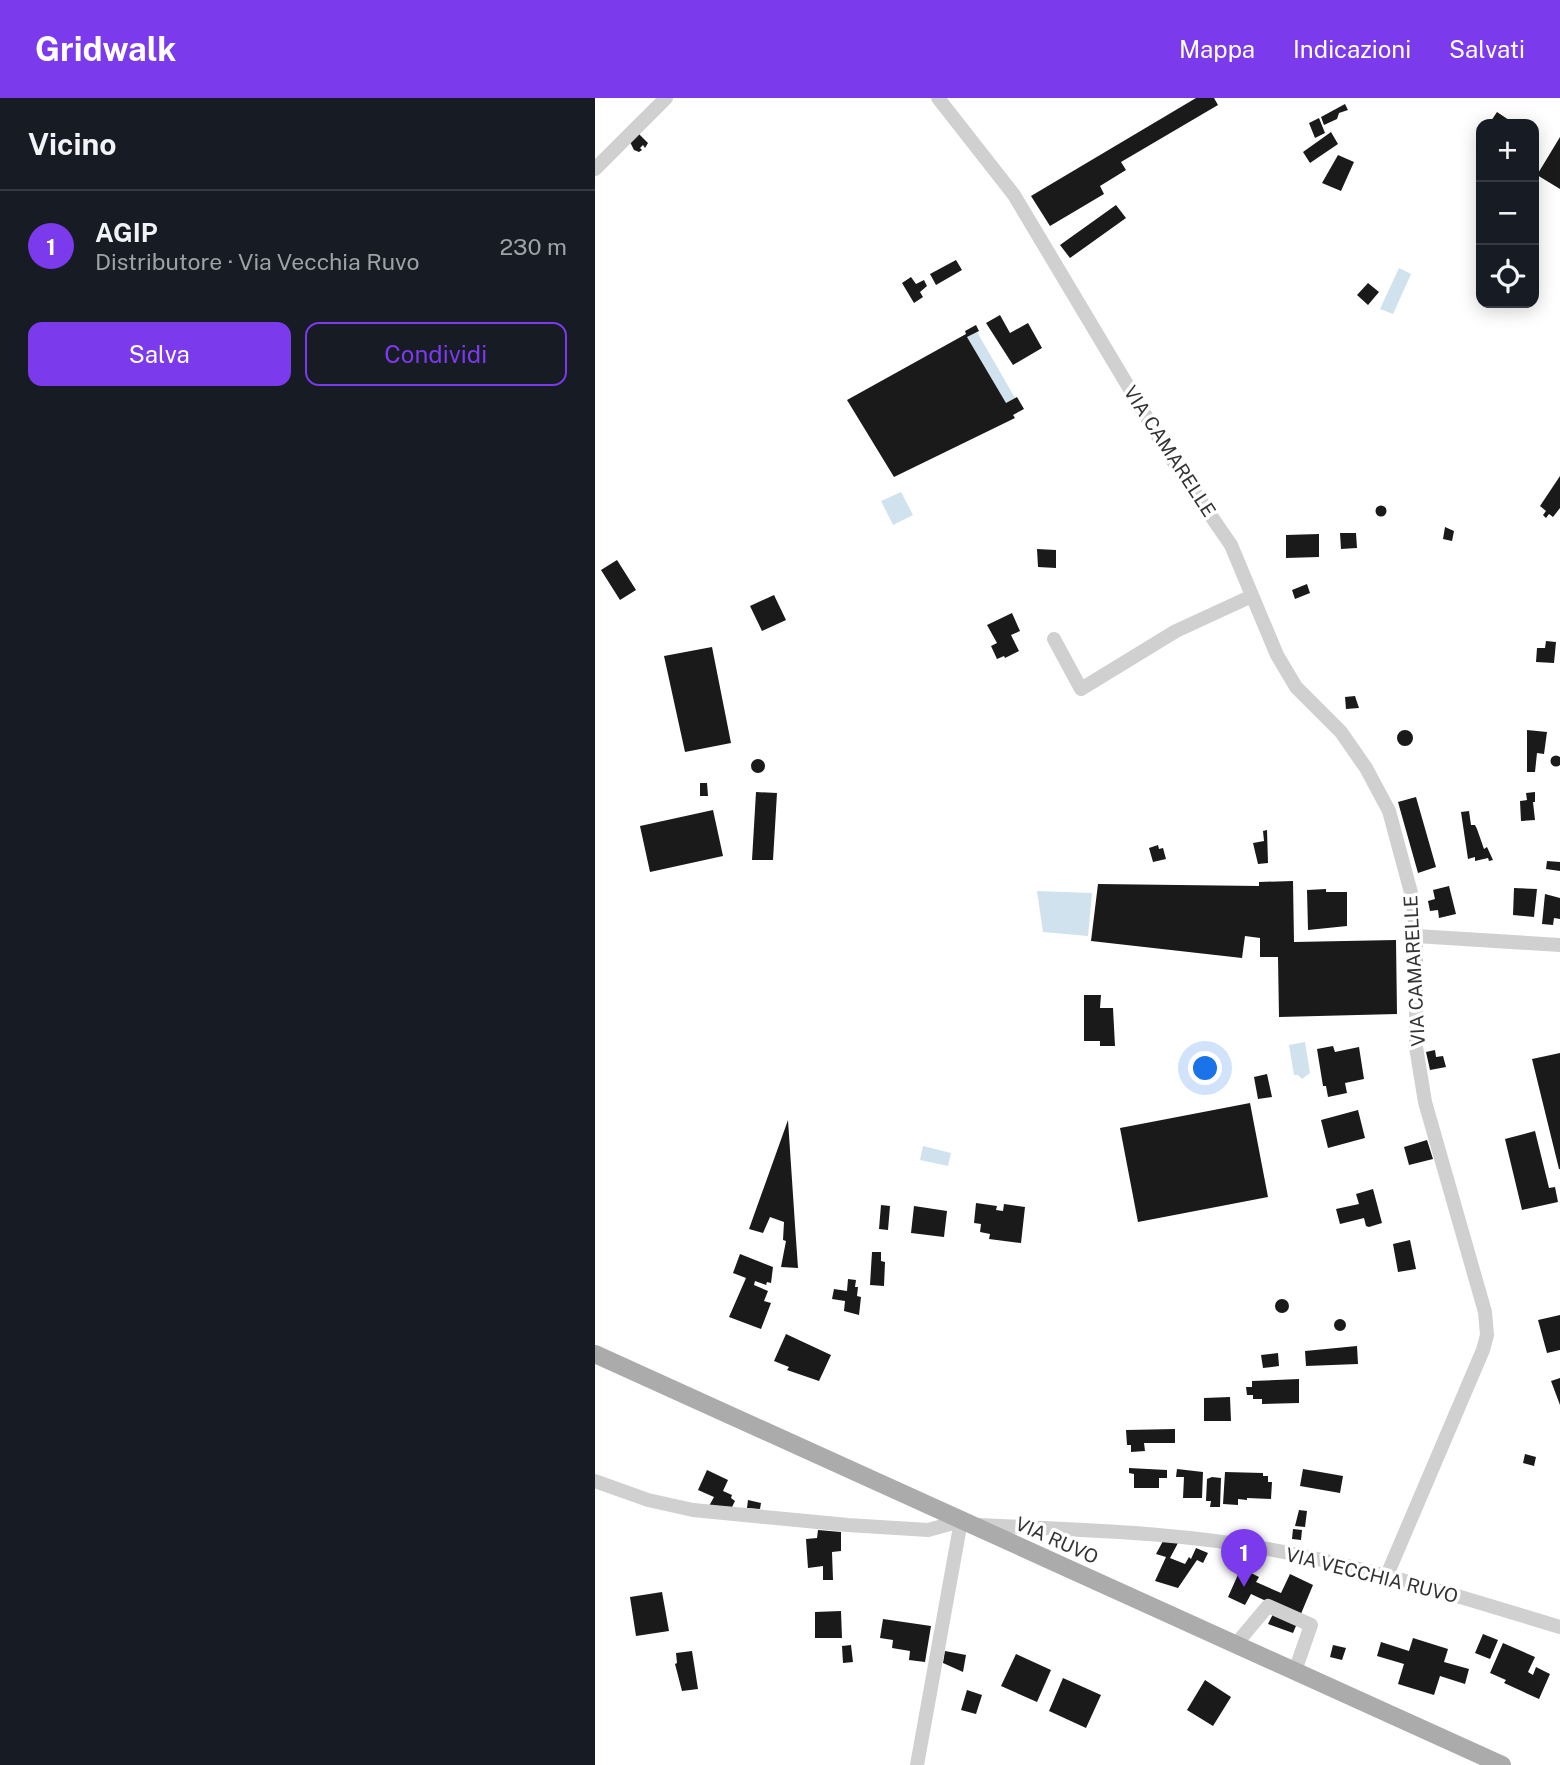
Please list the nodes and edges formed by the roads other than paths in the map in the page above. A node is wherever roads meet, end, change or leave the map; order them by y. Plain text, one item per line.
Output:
1 (666, 98) edge
2 (938, 98) edge
3 (595, 169) edge
4 (1252, 596) junction
5 (1054, 639) dead end
6 (1416, 936) junction
7 (1560, 945) edge
8 (595, 1354) edge
9 (595, 1481) edge
10 (967, 1522) junction
11 (1387, 1575) junction
12 (1560, 1627) edge
13 (1236, 1644) junction
14 (1294, 1671) junction
15 (917, 1765) edge
16 (1502, 1765) edge

1 - 3 street
2 - 4 street, VIA CAMARELLE
4 - 5 street
4 - 6 street, VIA CAMARELLE
6 - 7 street
6 - 11 street, VIA CAMARELLE
8 - 10 main road, VIA RUVO
9 - 10 street, VIA VECCHIA RUVO
10 - 11 street, VIA VECCHIA RUVO
10 - 13 main road, VIA RUVO
10 - 15 street
11 - 12 street, VIA VECCHIA RUVO
13 - 14 main road, VIA RUVO
13 - 14 street
14 - 16 main road, VIA RUVO

